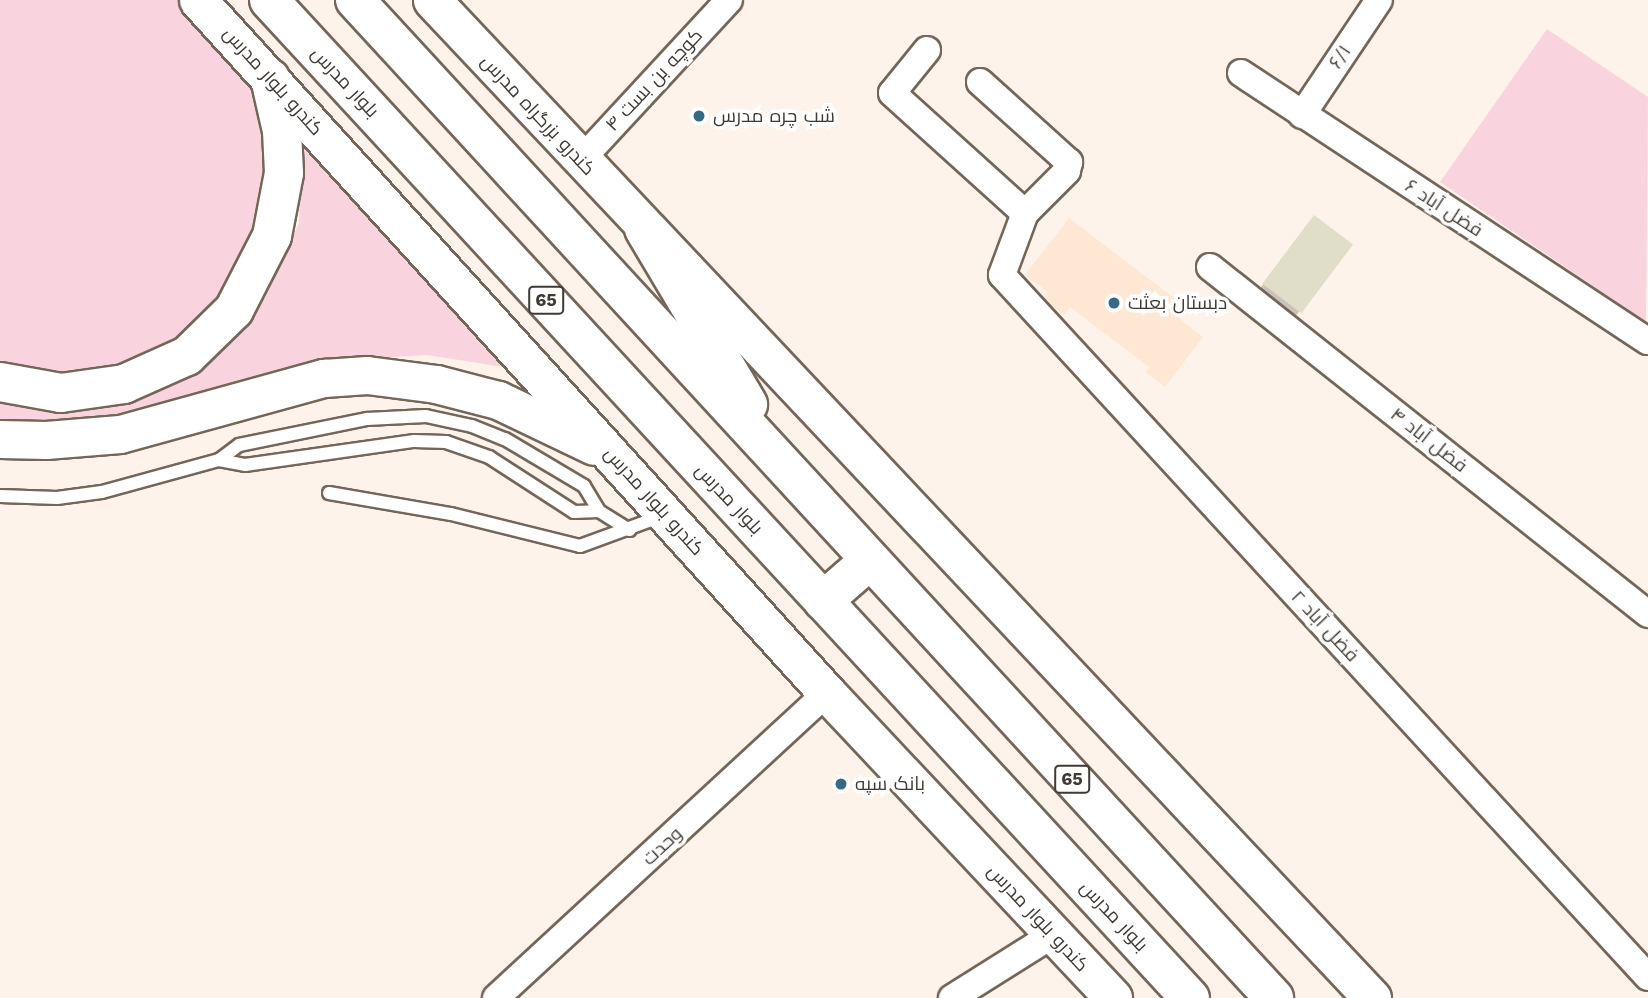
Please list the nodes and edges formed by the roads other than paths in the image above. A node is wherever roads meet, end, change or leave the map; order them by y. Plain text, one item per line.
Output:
1 (198, 0) edge
2 (269, 0) edge
3 (355, 0) edge
4 (729, 0) edge
5 (1379, 0) edge
6 (436, 1) edge
7 (927, 50) dead end
8 (1241, 74) dead end
9 (270, 78) junction
10 (980, 82) dead end
11 (1302, 114) junction
12 (580, 161) junction
13 (1024, 213) junction
14 (644, 229) junction
15 (1210, 267) dead end
16 (1648, 341) edge
17 (0, 382) edge
18 (0, 439) edge
19 (611, 454) junction
20 (219, 460) junction
21 (786, 469) junction
22 (329, 493) dead end
23 (0, 496) edge
24 (599, 511) junction
25 (666, 514) junction
26 (629, 530) junction
27 (870, 559) junction
28 (823, 601) junction
29 (1648, 614) edge
30 (827, 694) junction
31 (1054, 934) junction
32 (1648, 977) edge
33 (496, 998) edge
34 (952, 998) edge
35 (1113, 998) edge
36 (1190, 998) edge
37 (1274, 998) edge
38 (1372, 998) edge

1 - 9 main road, کندرو بلوار مدرس
2 - 28 main road, بلوار مدرس / 65
3 - 21 main road, 65
4 - 12 street, کوچه بن بست ۴
5 - 11 street, ۶/۱
6 - 12 main road, کندرو بزرگراه مدرس
7 - 13 street
8 - 11 street, فضل آباد ۶
9 - 17 main road
9 - 19 main road, کندرو بلوار مدرس
10 - 13 street
11 - 16 street, فضل آباد ۶
12 - 14 main road, کندرو بزرگراه مدرس
13 - 32 street, فضل آباد ۲
14 - 21 main road
14 - 38 main road
15 - 29 street, فضل آباد ۴
18 - 19 main road
19 - 25 main road, کندرو بلوار مدرس
20 - 23 lane
20 - 24 lane
20 - 24 lane
21 - 27 main road, 65
22 - 26 lane
24 - 26 lane
25 - 26 lane
25 - 30 main road, کندرو بلوار مدرس
27 - 28 main road
27 - 37 main road, 65
28 - 36 main road, بلوار مدرس / 65
30 - 31 main road, کندرو بلوار مدرس
30 - 33 street, وحدت
31 - 34 street
31 - 35 main road, کندرو بلوار مدرس

